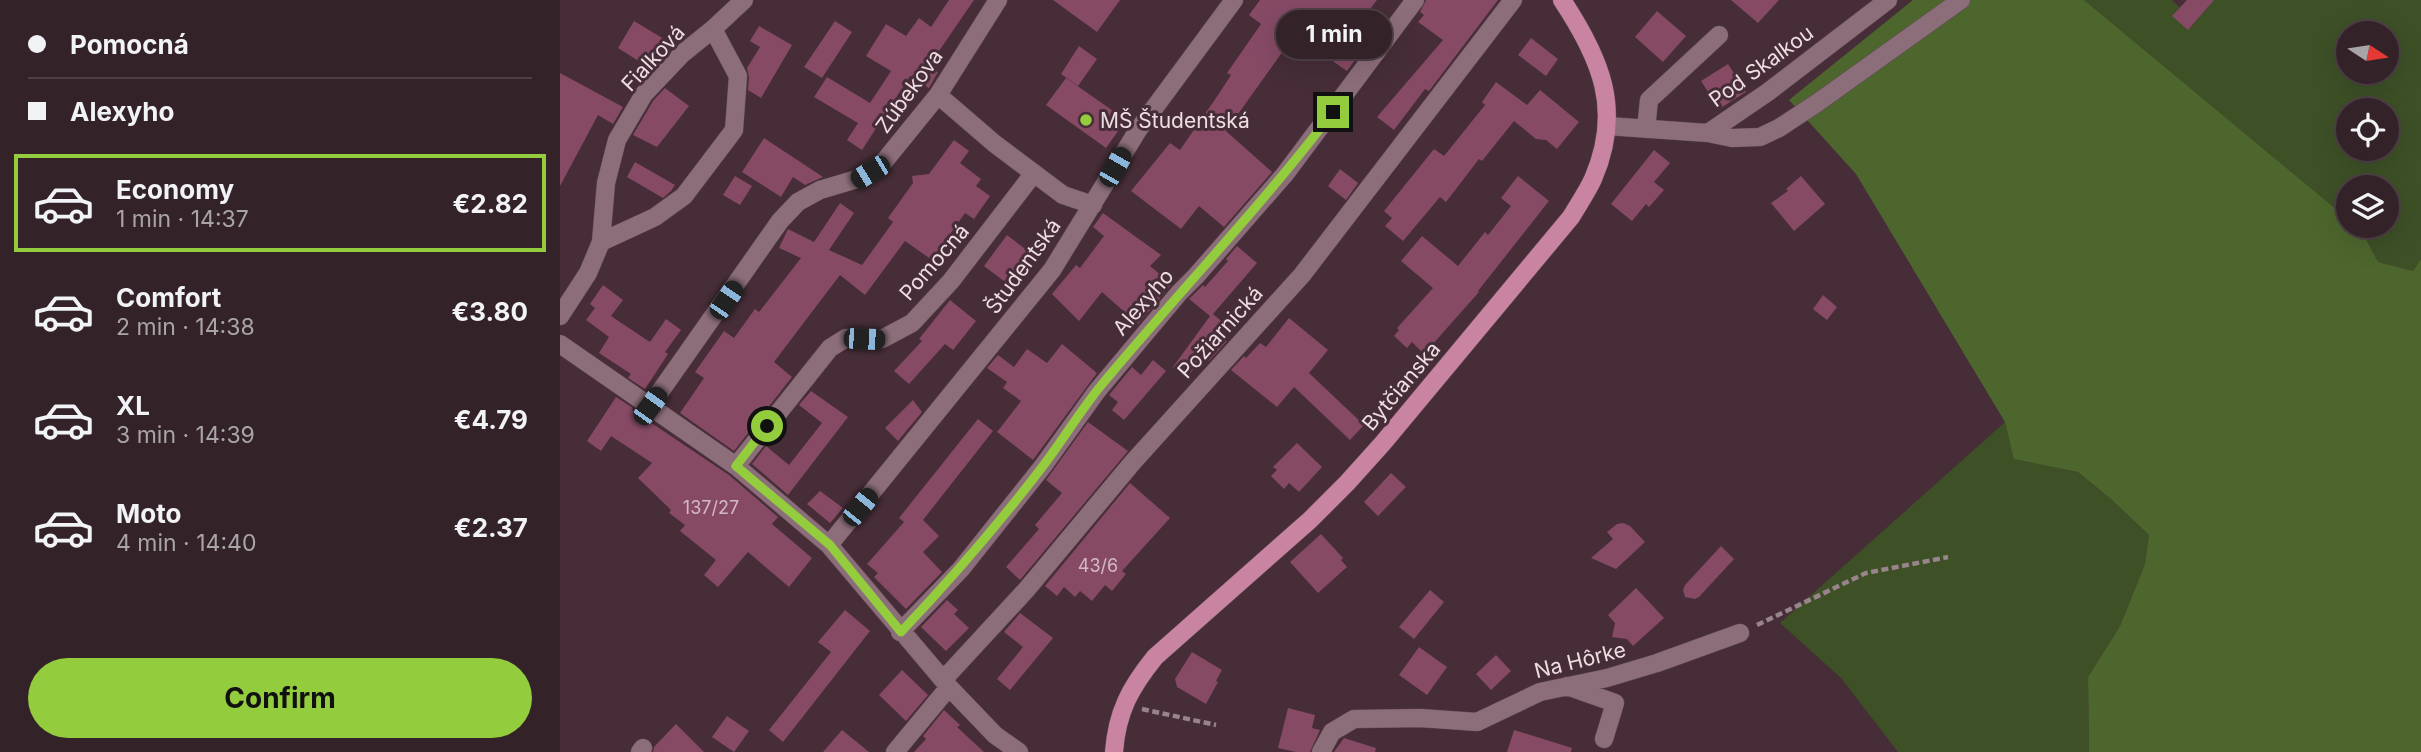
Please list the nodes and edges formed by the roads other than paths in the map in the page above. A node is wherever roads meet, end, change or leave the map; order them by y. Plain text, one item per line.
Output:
1 (744, 0) edge
2 (998, 0) edge
3 (1234, 0) edge
4 (1415, 0) edge
5 (1513, 0) edge
6 (1562, 0) edge
7 (1888, 0) edge
8 (1961, 0) edge
9 (713, 29) junction
10 (1719, 35) dead end
11 (938, 95) junction
12 (1607, 127) junction
13 (1646, 129) junction
14 (1708, 133) junction
15 (1034, 173) junction
16 (1093, 205) junction
17 (601, 242) junction
18 (560, 316) edge
19 (561, 347) edge
20 (650, 406) junction
21 (736, 466) junction
22 (830, 545) junction
23 (901, 632) junction
24 (1740, 633) road end
25 (946, 684) junction
26 (1567, 686) junction
27 (1604, 740) dead end
28 (895, 752) edge
29 (1019, 752) edge
30 (1114, 752) edge
31 (1321, 752) edge

1 - 9 street, Fialková
2 - 11 street, Zúbekova
3 - 16 street, Študentská
4 - 23 street, Alexyho
5 - 25 street, Požiarnická
6 - 12 main road, Bytčianska
7 - 14 street, Pod Skalkou
8 - 14 street
9 - 17 street, Fialková
9 - 17 street, Fialková
10 - 13 street
11 - 15 street
11 - 20 street, Zúbekova
12 - 13 street, Pod Skalkou
12 - 30 main road, Bytčianska
13 - 14 street, Pod Skalkou
15 - 16 street
15 - 21 street, Pomocná
16 - 22 street, Študentská
17 - 18 street, Fialková
19 - 20 street
20 - 21 street
21 - 22 street
22 - 23 street
23 - 25 street
24 - 26 street, Na Hôrke
25 - 28 street, Požiarnická
25 - 29 street
26 - 27 street
26 - 31 street, Na Hôrke

